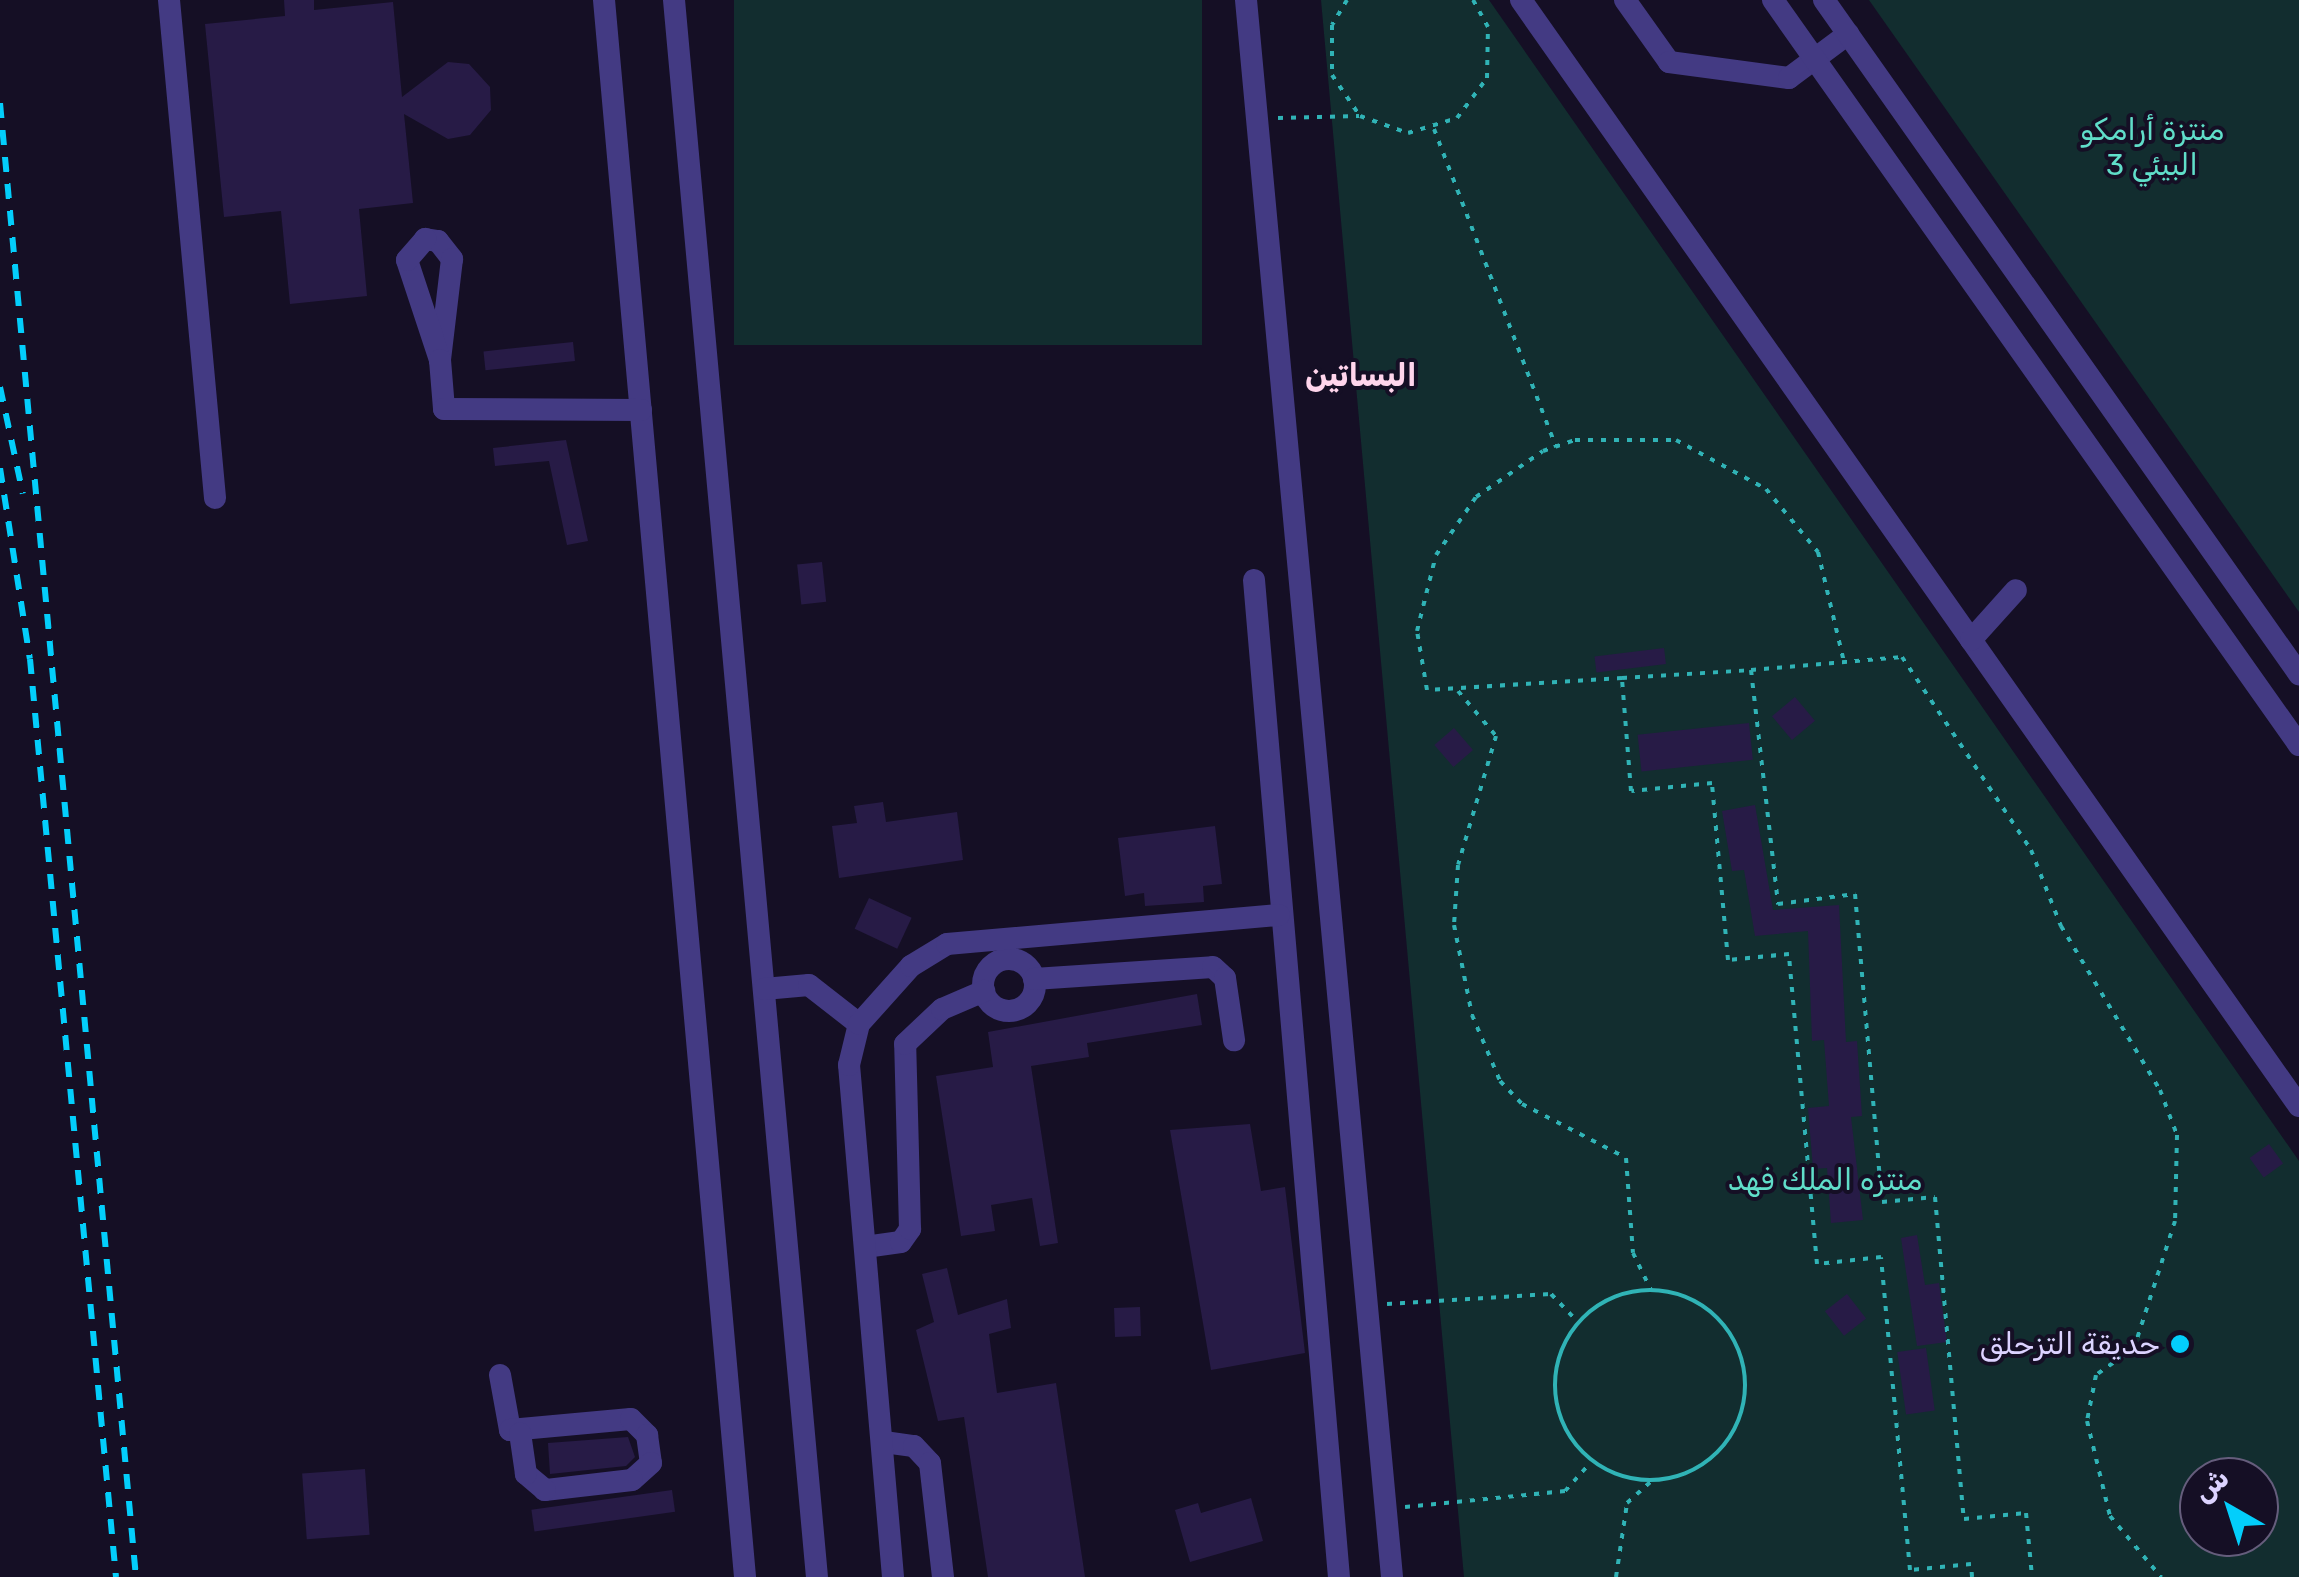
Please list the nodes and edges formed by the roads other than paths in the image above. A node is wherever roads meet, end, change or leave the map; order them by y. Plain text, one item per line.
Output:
1 (169, 0) edge
2 (604, 0) edge
3 (674, 0) edge
4 (1246, 0) edge
5 (1521, 0) edge
6 (1625, 0) edge
7 (1773, 0) edge
8 (1824, 0) edge
9 (1848, 34) junction
10 (1814, 59) junction
11 (440, 360) dead end
12 (642, 410) junction
13 (2145, 454) junction
14 (2111, 478) junction
15 (215, 498) dead end
16 (1254, 580) dead end
17 (2016, 590) dead end
18 (1971, 640) junction
19 (2299, 674) edge
20 (2299, 745) edge
21 (1278, 915) junction
22 (1034, 979) junction
23 (764, 989) junction
24 (984, 991) junction
25 (858, 1024) junction
26 (1234, 1040) dead end
27 (2299, 1106) edge
28 (865, 1248) junction
29 (500, 1375) dead end
30 (520, 1434) junction
31 (884, 1442) junction
32 (745, 1577) edge
33 (817, 1577) edge
34 (892, 1577) edge
35 (943, 1577) edge
36 (1340, 1577) edge
37 (1392, 1577) edge

1 - 15 street
2 - 12 street
3 - 23 street
4 - 37 street
5 - 18 street
6 - 10 street
7 - 10 street
8 - 9 street
9 - 10 street
9 - 13 street
10 - 14 street
11 - 12 street
12 - 32 street
13 - 14 street
13 - 19 street
14 - 20 street
16 - 21 street
17 - 18 street
18 - 27 street
21 - 25 street
21 - 36 street
22 - 24 street
22 - 24 street
22 - 26 street
23 - 25 street
23 - 33 street
24 - 28 street
25 - 28 street
28 - 31 street
29 - 30 street
30 - 30 street
31 - 34 street
31 - 35 street

